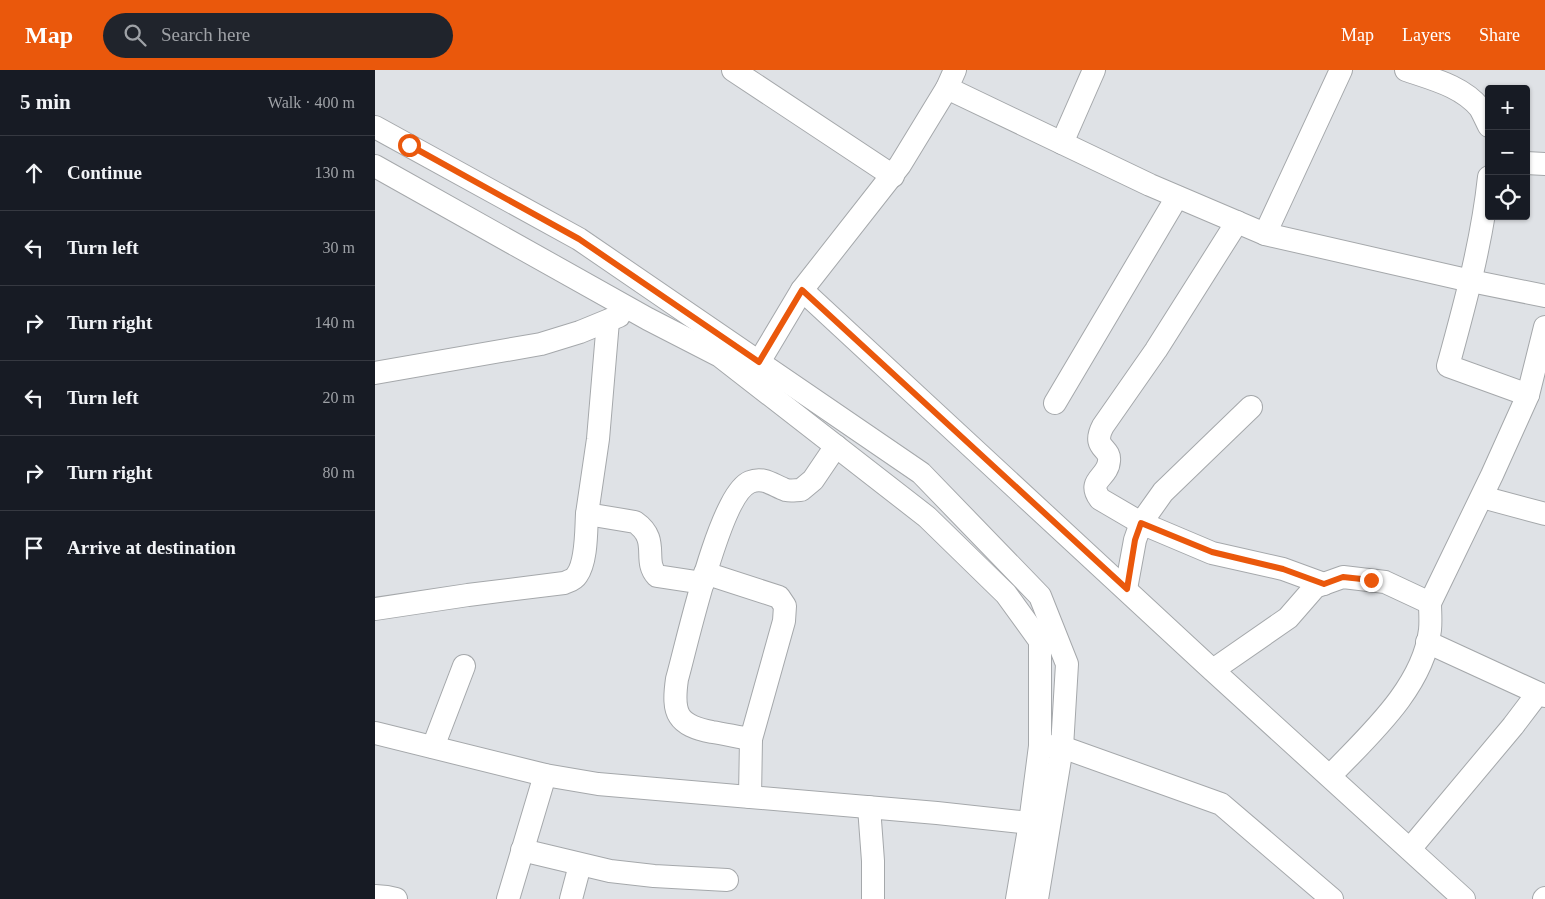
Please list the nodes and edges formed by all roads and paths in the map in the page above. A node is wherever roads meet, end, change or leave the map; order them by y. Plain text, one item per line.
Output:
1 (733, 70) edge
2 (1094, 70) edge
3 (1341, 70) edge
4 (1408, 70) edge
5 (951, 79) edge
6 (1485, 118) edge
7 (375, 127) edge
8 (1062, 144) junction
9 (1530, 163) edge
10 (1545, 164) edge
11 (375, 166) edge
12 (893, 176) junction
13 (1177, 196) junction
14 (1485, 208) edge
15 (1237, 222) junction
16 (1265, 234) junction
17 (1471, 281) junction
18 (802, 290) junction
19 (1545, 296) edge
20 (633, 311) junction
21 (608, 321) junction
22 (1545, 327) edge
23 (759, 362) junction
24 (375, 372) edge
25 (1528, 395) junction
26 (1055, 403) dead end
27 (1251, 407) dead end
28 (836, 446) junction
29 (1481, 497) junction
30 (587, 514) junction
31 (1545, 514) edge
32 (1141, 523) junction
33 (704, 578) junction
34 (1324, 584) junction
35 (1127, 589) junction
36 (1430, 603) junction
37 (375, 609) edge
38 (1427, 642) junction
39 (464, 666) dead end
40 (1213, 670) junction
41 (1541, 694) edge
42 (375, 733) edge
43 (751, 739) junction
44 (1039, 746) junction
45 (433, 747) junction
46 (1062, 747) junction
47 (545, 775) junction
48 (1330, 776) junction
49 (750, 797) junction
50 (869, 807) junction
51 (1029, 823) junction
52 (1410, 849) junction
53 (522, 850) junction
54 (580, 865) junction
55 (727, 880) dead end
56 (375, 896) edge
57 (396, 899) edge
58 (507, 899) edge
59 (571, 899) edge
60 (873, 899) edge
61 (1017, 899) edge
62 (1037, 899) edge
63 (1332, 899) edge
64 (1464, 899) edge

1 - 12 street
2 - 8 street
3 - 16 street
4 - 6 street
5 - 8 street
5 - 12 street
7 - 23 street
8 - 13 street
9 - 10 street
11 - 20 street
12 - 18 street
13 - 15 street
13 - 26 street
14 - 17 street
15 - 16 street
15 - 32 street
16 - 17 street
17 - 19 street
17 - 25 street
18 - 23 street
18 - 35 street
20 - 21 street
20 - 28 street
21 - 24 street
21 - 30 street
22 - 25 street
23 - 46 street
25 - 29 street
27 - 32 street
28 - 33 street
28 - 44 street
29 - 31 street
29 - 36 street
30 - 33 street
30 - 37 street
32 - 34 street
32 - 35 street
33 - 43 street
33 - 43 street
34 - 36 street
34 - 40 street
35 - 40 street
36 - 38 street
38 - 41 street
38 - 48 street
39 - 45 street
40 - 48 street
41 - 52 street
42 - 45 street
43 - 49 street
44 - 46 street
44 - 51 street
45 - 47 street
46 - 62 street
46 - 63 street
47 - 49 street
47 - 53 street
48 - 52 street
49 - 50 street
50 - 51 street
50 - 60 street
51 - 61 street
52 - 64 street
53 - 54 street
53 - 58 street
54 - 55 street
54 - 59 street
56 - 57 street

